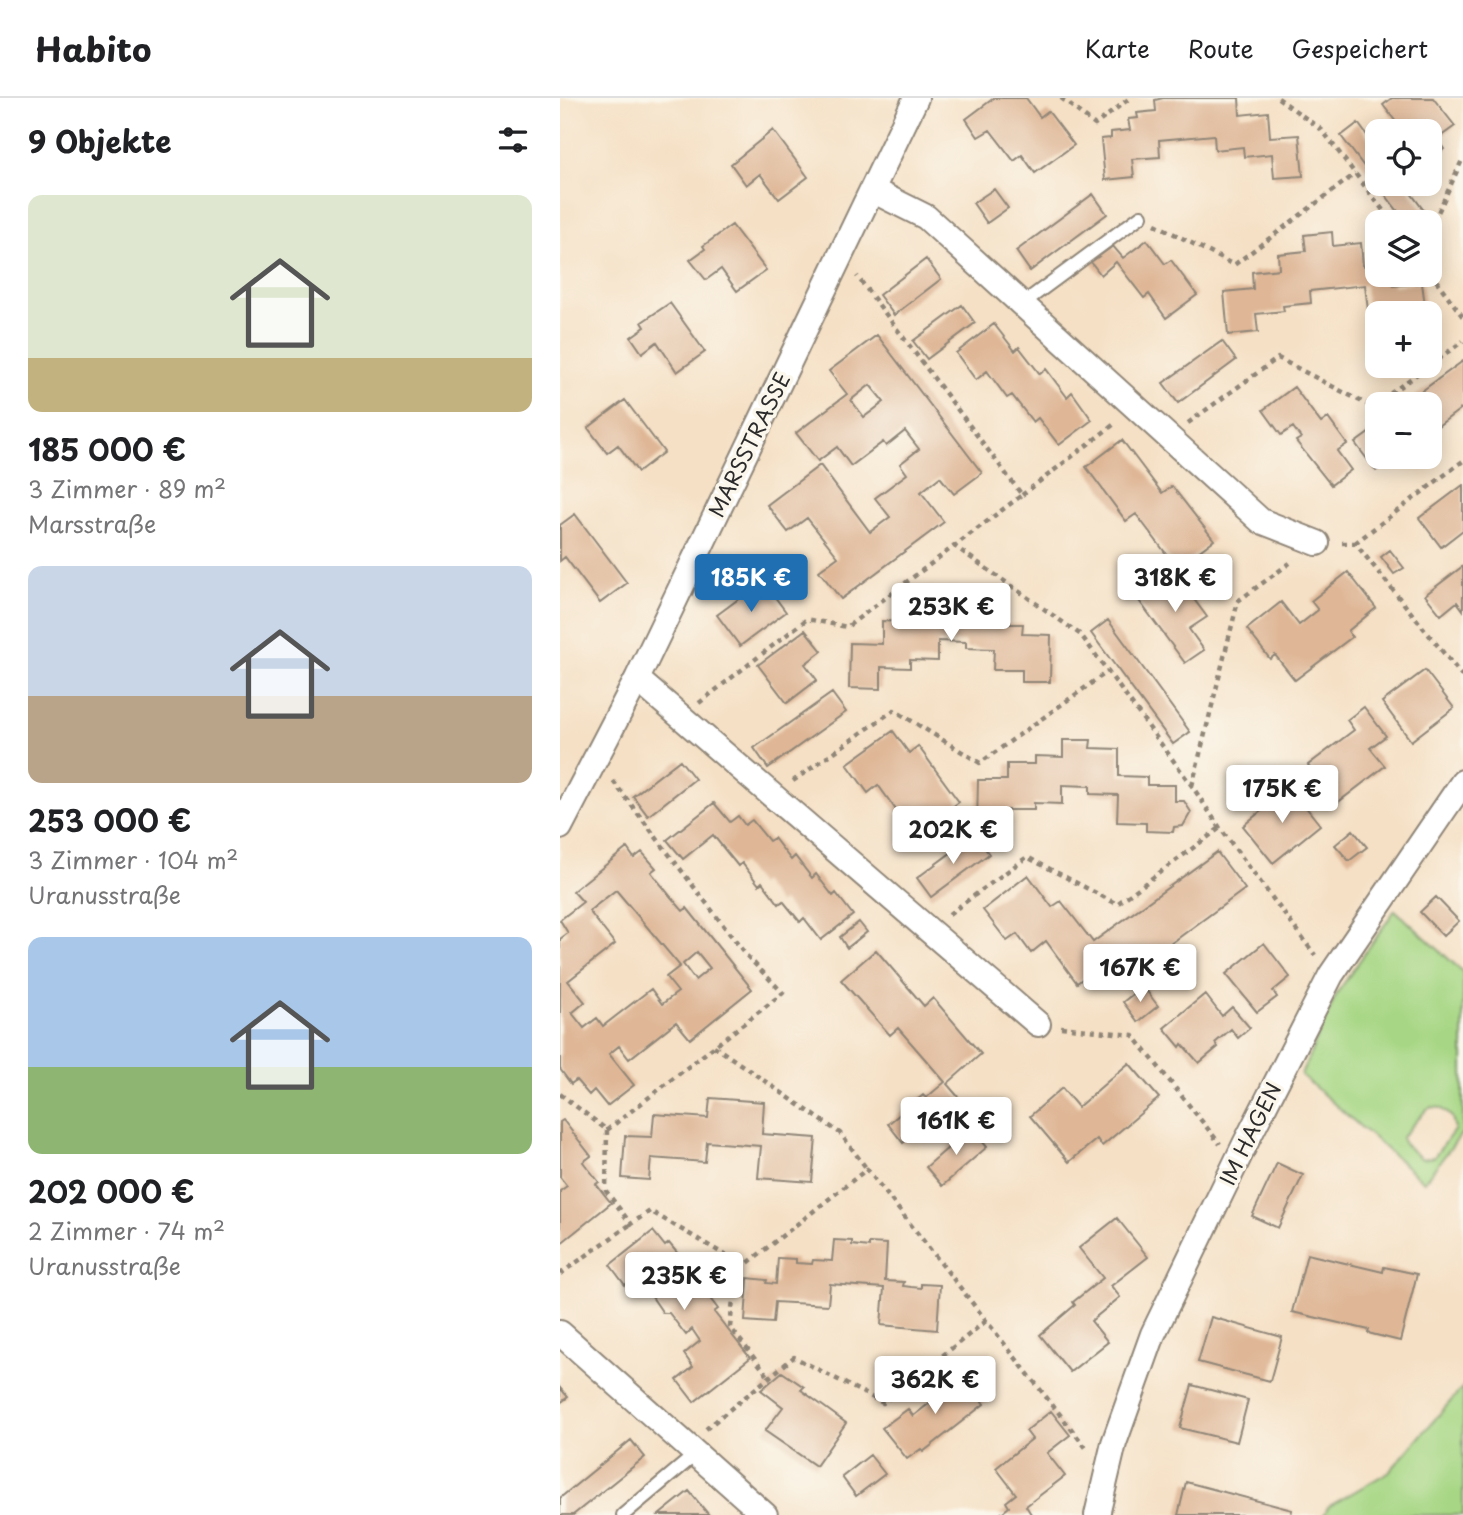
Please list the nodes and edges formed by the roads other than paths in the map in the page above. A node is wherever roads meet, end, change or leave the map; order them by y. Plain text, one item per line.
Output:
1 (916, 98) edge
2 (872, 190) junction
3 (1141, 216) road end
4 (1022, 304) junction
5 (1317, 543) road end
6 (637, 679) junction
7 (1463, 782) edge
8 (560, 827) edge
9 (1038, 1024) road end
10 (560, 1333) edge
11 (691, 1450) junction
12 (623, 1515) edge
13 (765, 1515) edge
14 (1097, 1515) edge

1 - 2 street, MARSSTRASSE
2 - 4 street
2 - 6 street, MARSSTRASSE
3 - 4 lane
4 - 5 street
6 - 8 street, MARSSTRASSE
6 - 9 street
7 - 14 street, IM HAGEN
10 - 11 street
11 - 12 lane
11 - 13 street

